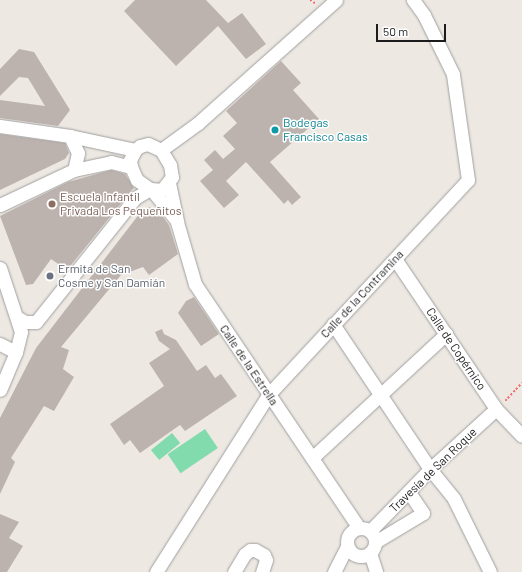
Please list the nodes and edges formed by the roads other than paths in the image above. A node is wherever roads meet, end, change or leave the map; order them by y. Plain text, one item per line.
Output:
1 (336, 0) edge
2 (413, 0) edge
3 (0, 126) edge
4 (70, 136) junction
5 (135, 150) junction
6 (161, 150) junction
7 (131, 167) junction
8 (74, 170) junction
9 (169, 183) junction
10 (150, 189) junction
11 (0, 205) edge
12 (177, 222) junction
13 (395, 259) junction
14 (0, 268) edge
15 (18, 318) junction
16 (332, 324) junction
17 (446, 334) junction
18 (0, 344) edge
19 (16, 352) junction
20 (0, 390) edge
21 (269, 394) junction
22 (380, 396) junction
23 (496, 409) junction
24 (522, 436) edge
25 (312, 458) junction
26 (430, 470) junction
27 (408, 492) junction
28 (361, 543) junction
29 (335, 571) edge
30 (156, 572) edge
31 (234, 572) edge
32 (262, 572) edge
33 (375, 572) edge
34 (490, 572) edge

1 - 6 street
2 - 13 street, Calle de la Contramina
3 - 4 street
4 - 5 street
4 - 8 street
5 - 6 street
5 - 7 street
6 - 9 street
7 - 8 street
7 - 10 street
8 - 11 street
9 - 10 street
9 - 12 street, Calle de la Estrella
10 - 12 street, Calle de la Estrella
10 - 15 street
12 - 21 street, Calle de la Estrella
13 - 16 street, Calle de la Contramina
13 - 17 street, Calle de Copérnico
14 - 15 street
15 - 19 street
16 - 21 street, Calle de la Contramina
16 - 22 street
17 - 22 street
17 - 23 street, Calle de Copérnico
18 - 19 street
19 - 20 street
21 - 25 street, Calle de la Estrella
21 - 30 street, Calle de la Contramina
22 - 25 street
22 - 26 street
23 - 24 street, Calle de Copérnico
23 - 26 street, Travesía de San Roque
25 - 28 street, Calle de la Estrella
26 - 27 street, Travesía de San Roque
26 - 34 street
27 - 28 street, Travesía de San Roque
27 - 28 street
28 - 29 street, Travesía de San Roque
28 - 33 street, Calle de la Estrella
31 - 32 street

